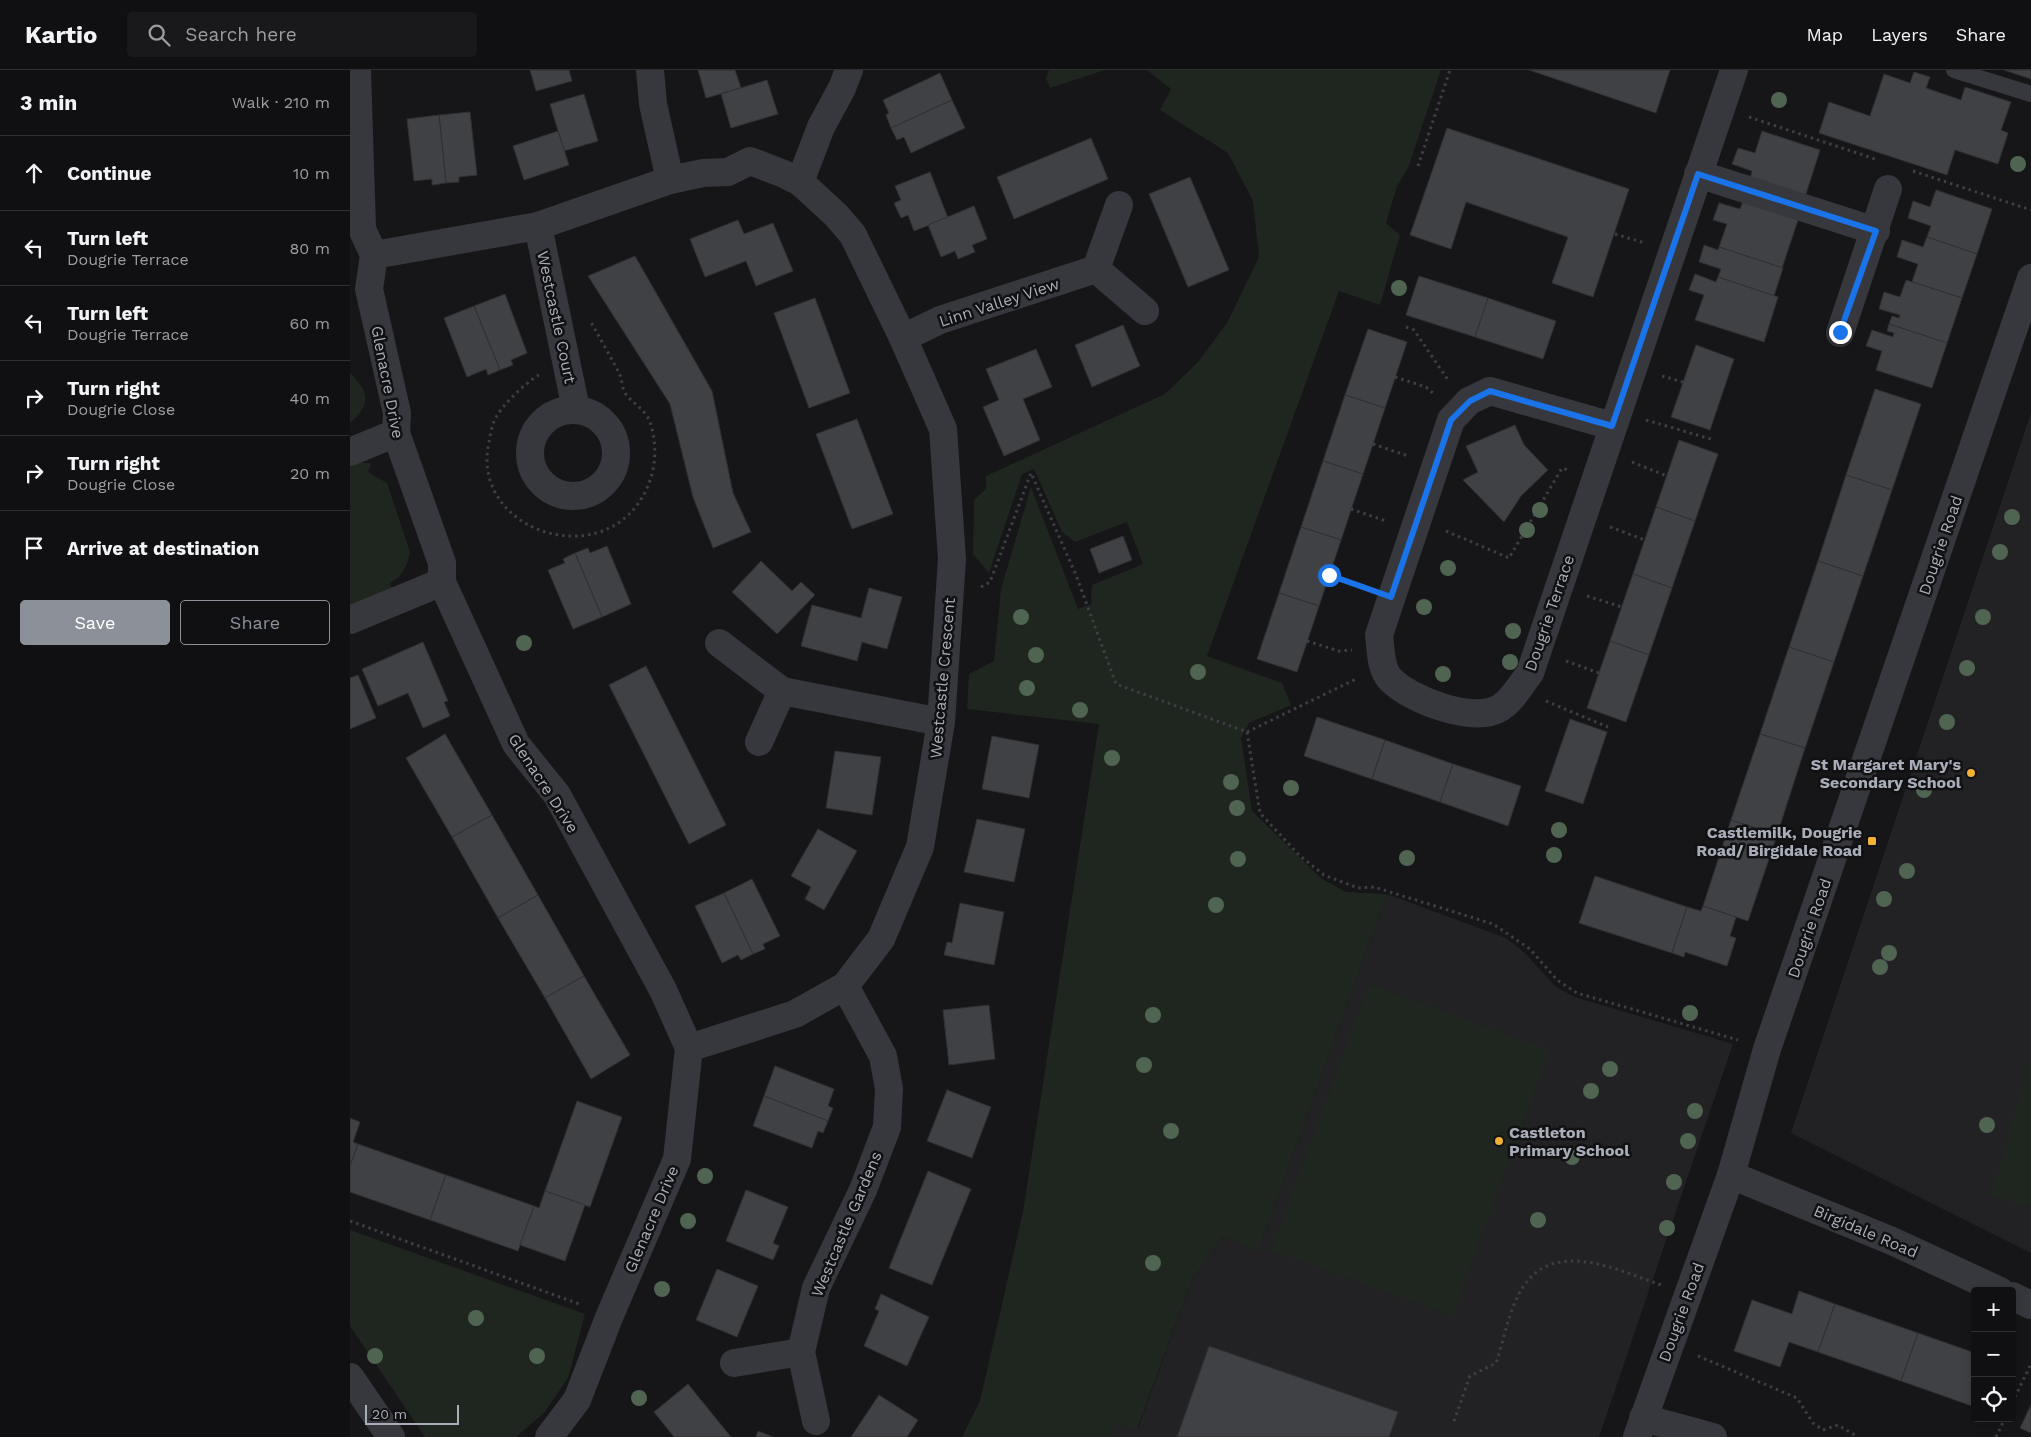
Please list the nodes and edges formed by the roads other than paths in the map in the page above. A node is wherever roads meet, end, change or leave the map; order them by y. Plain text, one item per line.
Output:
1 (357, 70) edge
2 (650, 70) edge
3 (849, 70) edge
4 (1734, 70) edge
5 (1954, 70) edge
6 (2031, 94) edge
7 (1698, 174) junction
8 (670, 180) junction
9 (800, 182) junction
10 (1888, 189) dead end
11 (1119, 205) dead end
12 (538, 226) junction
13 (1876, 231) junction
14 (374, 255) junction
15 (1096, 270) junction
16 (2031, 278) edge
17 (1145, 311) dead end
18 (1840, 332) dead end
19 (903, 338) junction
20 (576, 409) dead end
21 (1614, 419) junction
22 (396, 433) junction
23 (350, 452) edge
24 (442, 582) junction
25 (350, 620) edge
26 (719, 643) dead end
27 (782, 692) junction
28 (941, 722) junction
29 (759, 742) dead end
30 (845, 986) junction
31 (689, 1048) junction
32 (1731, 1175) junction
33 (1991, 1287) edge
34 (2016, 1298) edge
35 (2031, 1305) edge
36 (801, 1352) junction
37 (734, 1362) dead end
38 (350, 1377) edge
39 (816, 1421) dead end
40 (1640, 1427) edge
41 (391, 1437) edge
42 (548, 1437) edge
43 (1713, 1437) edge

1 - 14 street
2 - 8 street
3 - 9 street
4 - 7 street, Dougrie Terrace
5 - 6 lane
7 - 13 street
7 - 21 street, Dougrie Terrace
8 - 9 street, Westcastle Crescent
8 - 12 street, Westcastle Crescent
9 - 19 street, Westcastle Crescent
10 - 13 street
11 - 15 street
12 - 14 street, Westcastle Crescent
12 - 20 street, Westcastle Court
13 - 18 street
14 - 22 street, Glenacre Drive
15 - 17 street
15 - 19 street, Linn Valley View
16 - 32 street, Dougrie Road
19 - 28 street, Westcastle Crescent
21 - 21 street, Dougrie Terrace
22 - 23 street
22 - 24 street, Glenacre Drive
24 - 25 street
24 - 31 street, Glenacre Drive
26 - 27 street
27 - 28 street
27 - 29 street
28 - 30 street, Westcastle Crescent
30 - 31 street, Westcastle Crescent
30 - 36 street, Westcastle Gardens
31 - 42 street, Glenacre Drive
32 - 33 street, Birgidale Road
32 - 40 street, Dougrie Road
34 - 35 street
36 - 37 street
36 - 39 street, Westcastle Gardens
38 - 41 street
40 - 43 street

